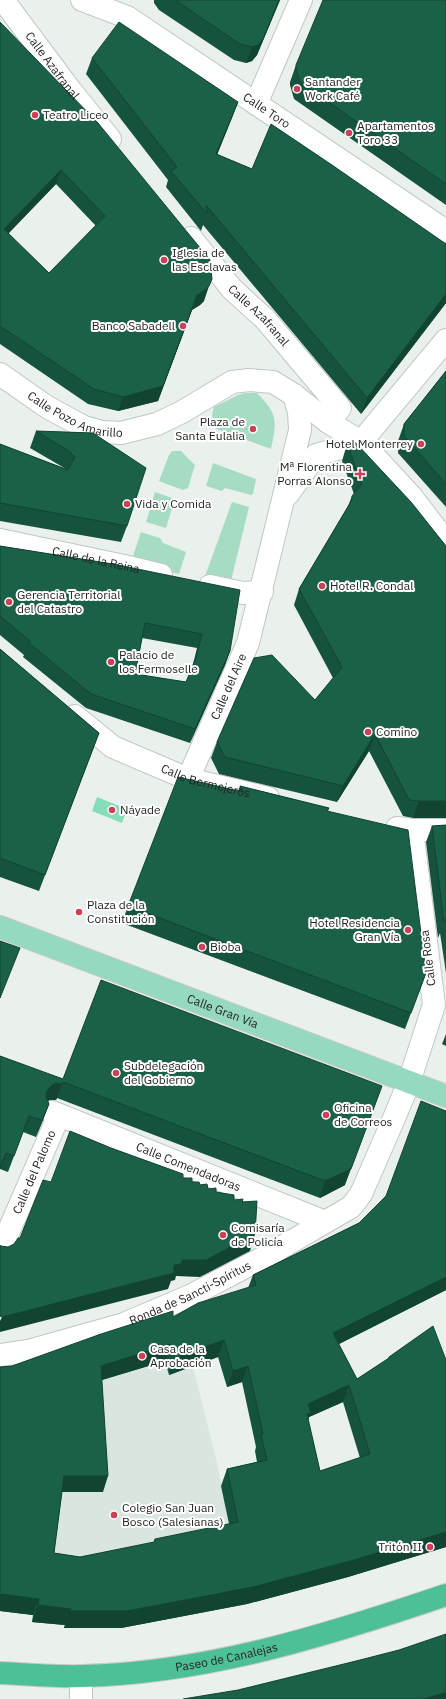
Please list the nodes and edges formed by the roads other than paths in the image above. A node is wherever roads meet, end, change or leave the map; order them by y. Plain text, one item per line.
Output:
1 (3, 0) edge
2 (82, 0) edge
3 (301, 0) edge
4 (129, 8) edge
5 (256, 104) junction
6 (121, 153) edge
7 (176, 221) edge
8 (446, 231) edge
9 (446, 340) edge
10 (0, 374) edge
11 (294, 395) junction
12 (328, 422) junction
13 (361, 442) junction
14 (282, 502) junction
15 (0, 540) edge
16 (446, 542) edge
17 (262, 592) junction
18 (59, 703) edge
19 (188, 778) junction
20 (287, 802) edge
21 (380, 824) edge
22 (412, 830) junction
23 (446, 830) edge
24 (0, 927) edge
25 (409, 1082) junction
26 (446, 1096) edge
27 (55, 1114) joint
28 (325, 1222) junction
29 (0, 1251) edge
30 (0, 1355) edge
31 (446, 1595) edge
32 (0, 1673) edge
33 (81, 1676) junction
34 (81, 1699) edge

1 - 6 street, Calle Azafranal
2 - 4 street, Calle Toro
3 - 5 street
4 - 5 street, Calle Toro
5 - 8 street, Calle Toro
7 - 12 street, Calle Azafranal
9 - 13 street
10 - 11 street, Calle Pozo Amarillo
11 - 12 street
11 - 14 street
12 - 13 street
13 - 14 street
13 - 16 street
14 - 17 street
15 - 17 street, Calle de la Reina
17 - 19 street, Calle del Aire
18 - 19 street, Calle Bermejeros
19 - 20 street, Calle Bermejeros
21 - 22 street
22 - 23 street
22 - 25 street, Calle Rosa
24 - 25 main road, Calle Gran Vía
25 - 26 main road, Calle Gran Vía
25 - 28 street, Ronda de Sancti-Spíritus
27 - 28 street, Calle Comendadoras
27 - 29 street, Calle del Palomo
28 - 30 street, Ronda de Sancti-Spíritus
31 - 33 highway, Paseo de Canalejas
32 - 33 highway, Paseo de Canalejas
33 - 34 street

